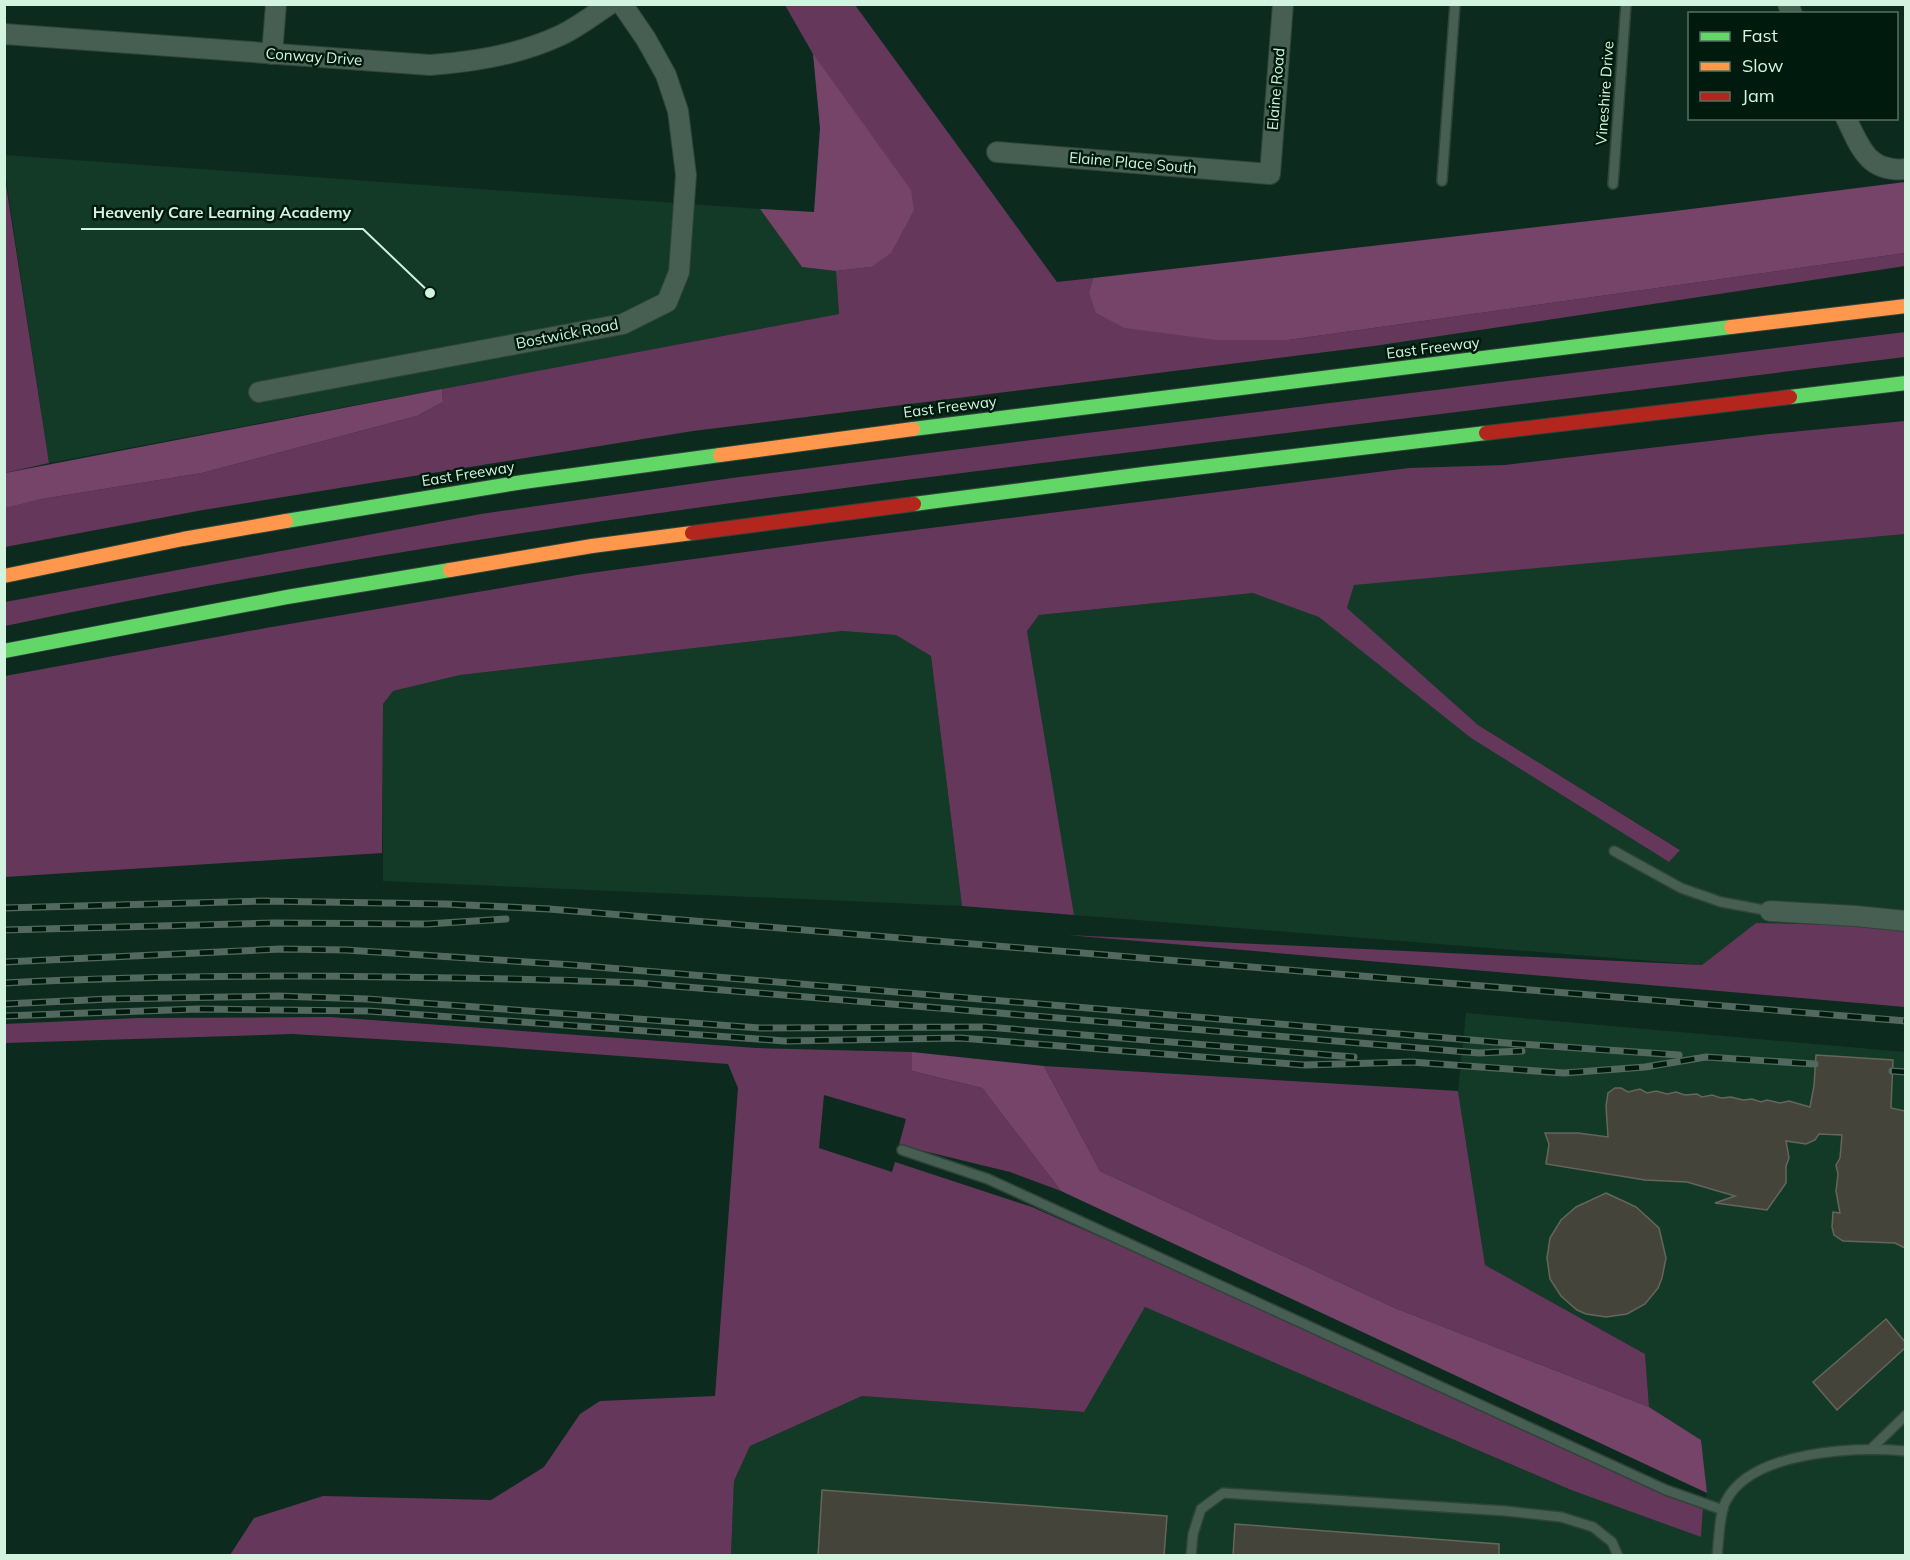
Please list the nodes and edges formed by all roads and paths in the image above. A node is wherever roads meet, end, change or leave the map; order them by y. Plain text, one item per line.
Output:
1 (276, 4) edge
2 (610, 4) edge
3 (622, 4) edge
4 (1283, 4) edge
5 (1455, 4) edge
6 (1626, 4) edge
7 (4, 34) edge
8 (272, 54) junction
9 (1847, 120) edge
10 (996, 152) dead end
11 (1905, 169) edge
12 (1270, 174) joint
13 (1442, 181) dead end
14 (1613, 184) dead end
15 (1871, 297) dead end
16 (1905, 306) edge
17 (1558, 349) junction
18 (1905, 383) edge
19 (1872, 387) junction
20 (1905, 390) edge
21 (259, 392) dead end
22 (4, 576) edge
23 (4, 651) edge
24 (1614, 851) dead end
25 (1770, 911) joint
26 (1905, 921) edge
27 (902, 1150) dead end
28 (1905, 1415) edge
29 (1872, 1448) junction
30 (1905, 1451) edge
31 (1723, 1510) junction
32 (1191, 1556) edge
33 (1618, 1556) edge
34 (1717, 1556) edge

1 - 8 street
2 - 8 street, Conway Drive
3 - 21 street, Bostwick Road
4 - 12 street, Elaine Road
5 - 13 lane
6 - 14 lane, Vineshire Drive
7 - 8 street, Conway Drive
9 - 11 street
10 - 12 street, Elaine Place South
15 - 17 highway
16 - 17 highway, East Freeway
17 - 22 highway, East Freeway
18 - 19 highway
19 - 20 highway
19 - 23 highway
24 - 25 lane
25 - 26 street
27 - 31 lane
28 - 29 lane
29 - 30 lane
29 - 31 lane
31 - 34 lane
32 - 33 lane

